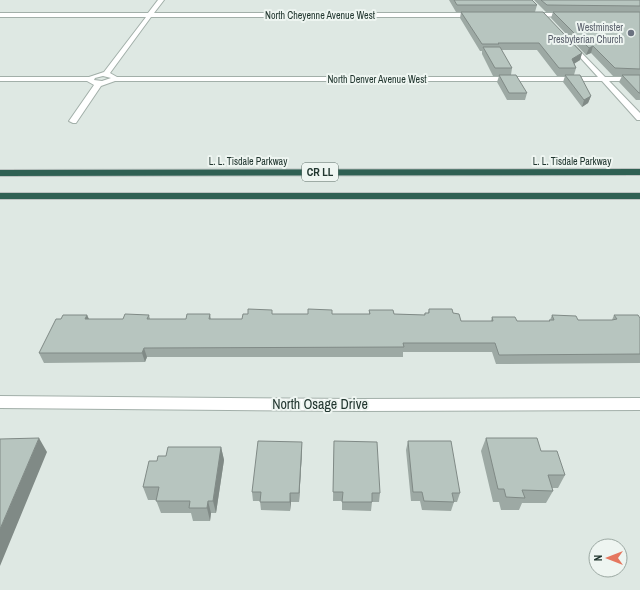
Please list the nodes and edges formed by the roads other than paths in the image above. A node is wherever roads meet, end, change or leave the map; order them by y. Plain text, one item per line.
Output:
1 (161, 0) edge
2 (534, 6) edge
3 (0, 15) edge
4 (150, 15) junction
5 (487, 15) edge
6 (519, 15) edge
7 (543, 15) junction
8 (573, 15) edge
9 (551, 23) edge
10 (564, 38) edge
11 (106, 74) junction
12 (603, 78) junction
13 (0, 79) edge
14 (91, 79) junction
15 (114, 79) junction
16 (640, 79) edge
17 (99, 83) junction
18 (640, 118) edge
19 (73, 121) dead end
20 (640, 172) edge
21 (0, 173) edge
22 (0, 196) edge
23 (640, 196) edge
24 (0, 402) edge
25 (640, 404) edge

1 - 4 street
2 - 7 street
3 - 4 street, North Cheyenne Avenue West
4 - 5 street, North Cheyenne Avenue West
4 - 11 street
6 - 7 street
7 - 8 street
7 - 9 street
10 - 12 street
11 - 14 street
11 - 15 street
12 - 15 street, North Denver Avenue West
12 - 16 street, North Denver Avenue West
12 - 18 street
13 - 14 street
14 - 17 street
15 - 17 street, North Denver Avenue West
17 - 19 street
20 - 21 highway, L. L. Tisdale Parkway / CR LL
22 - 23 highway, CR LL
24 - 25 street, North Osage Drive

